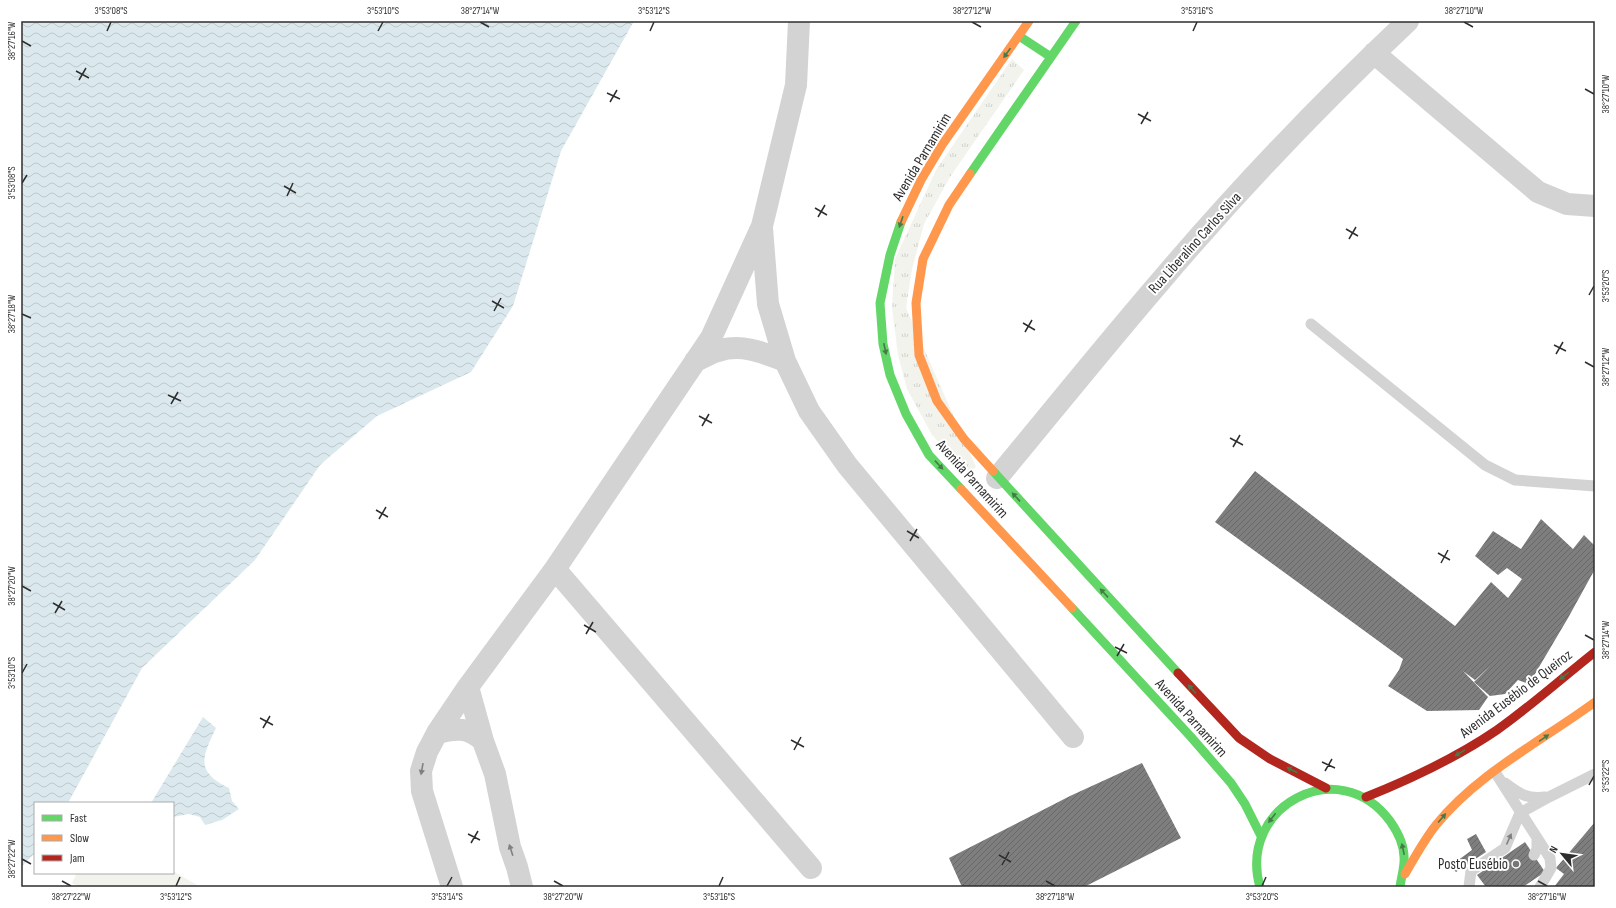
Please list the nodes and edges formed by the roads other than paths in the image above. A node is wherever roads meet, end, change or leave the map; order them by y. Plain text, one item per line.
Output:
1 (800, 21) edge
2 (1029, 21) edge
3 (1076, 21) edge
4 (1408, 21) edge
5 (1019, 36) junction
6 (1374, 53) junction
7 (1051, 57) junction
8 (1595, 206) edge
9 (762, 226) junction
10 (1311, 324) dead end
11 (695, 361) junction
12 (786, 361) junction
13 (997, 478) junction
14 (1595, 486) edge
15 (556, 568) junction
16 (1595, 652) edge
17 (468, 687) junction
18 (1595, 702) edge
19 (1578, 715) junction
20 (1589, 716) dead end
21 (437, 733) junction
22 (1073, 737) dead end
23 (483, 741) junction
24 (1595, 774) edge
25 (1497, 776) junction
26 (1326, 788) junction
27 (1366, 797) junction
28 (1549, 797) junction
29 (1520, 813) junction
30 (1261, 836) junction
31 (1537, 839) junction
32 (1534, 856) dead end
33 (812, 868) dead end
34 (1405, 874) junction
35 (452, 887) edge
36 (522, 887) edge
37 (1260, 887) edge
38 (1400, 887) edge
39 (1469, 887) edge
40 (1540, 887) edge

1 - 9 street
2 - 5 street, Avenida Parnamirim
3 - 7 street, Avenida Parnamirim
4 - 6 street, Rua Liberalino Carlos Silva
5 - 7 street
5 -> 30 street, Avenida Parnamirim
6 - 8 street
6 - 13 street, Rua Liberalino Carlos Silva
7 - 13 street, Avenida Parnamirim
9 - 11 street
9 - 12 street
10 - 14 lane
11 - 12 street
11 - 15 street
12 - 22 street
26 -> 13 street, Avenida Parnamirim
15 - 17 street
15 - 33 street
16 -> 27 street, Avenida Eusébio de Queiroz
17 - 21 street
17 - 23 street
18 - 19 street
19 - 20 street
25 -> 19 street
21 - 23 street
21 -> 35 street
36 -> 23 street
24 - 28 lane
25 - 28 lane
25 - 29 lane
34 -> 25 street
26 - 27 street
26 -> 30 street
34 -> 27 street
28 - 29 lane
29 - 31 lane
39 -> 29 lane
30 - 37 street
31 - 32 lane
31 - 40 lane
34 - 38 street

